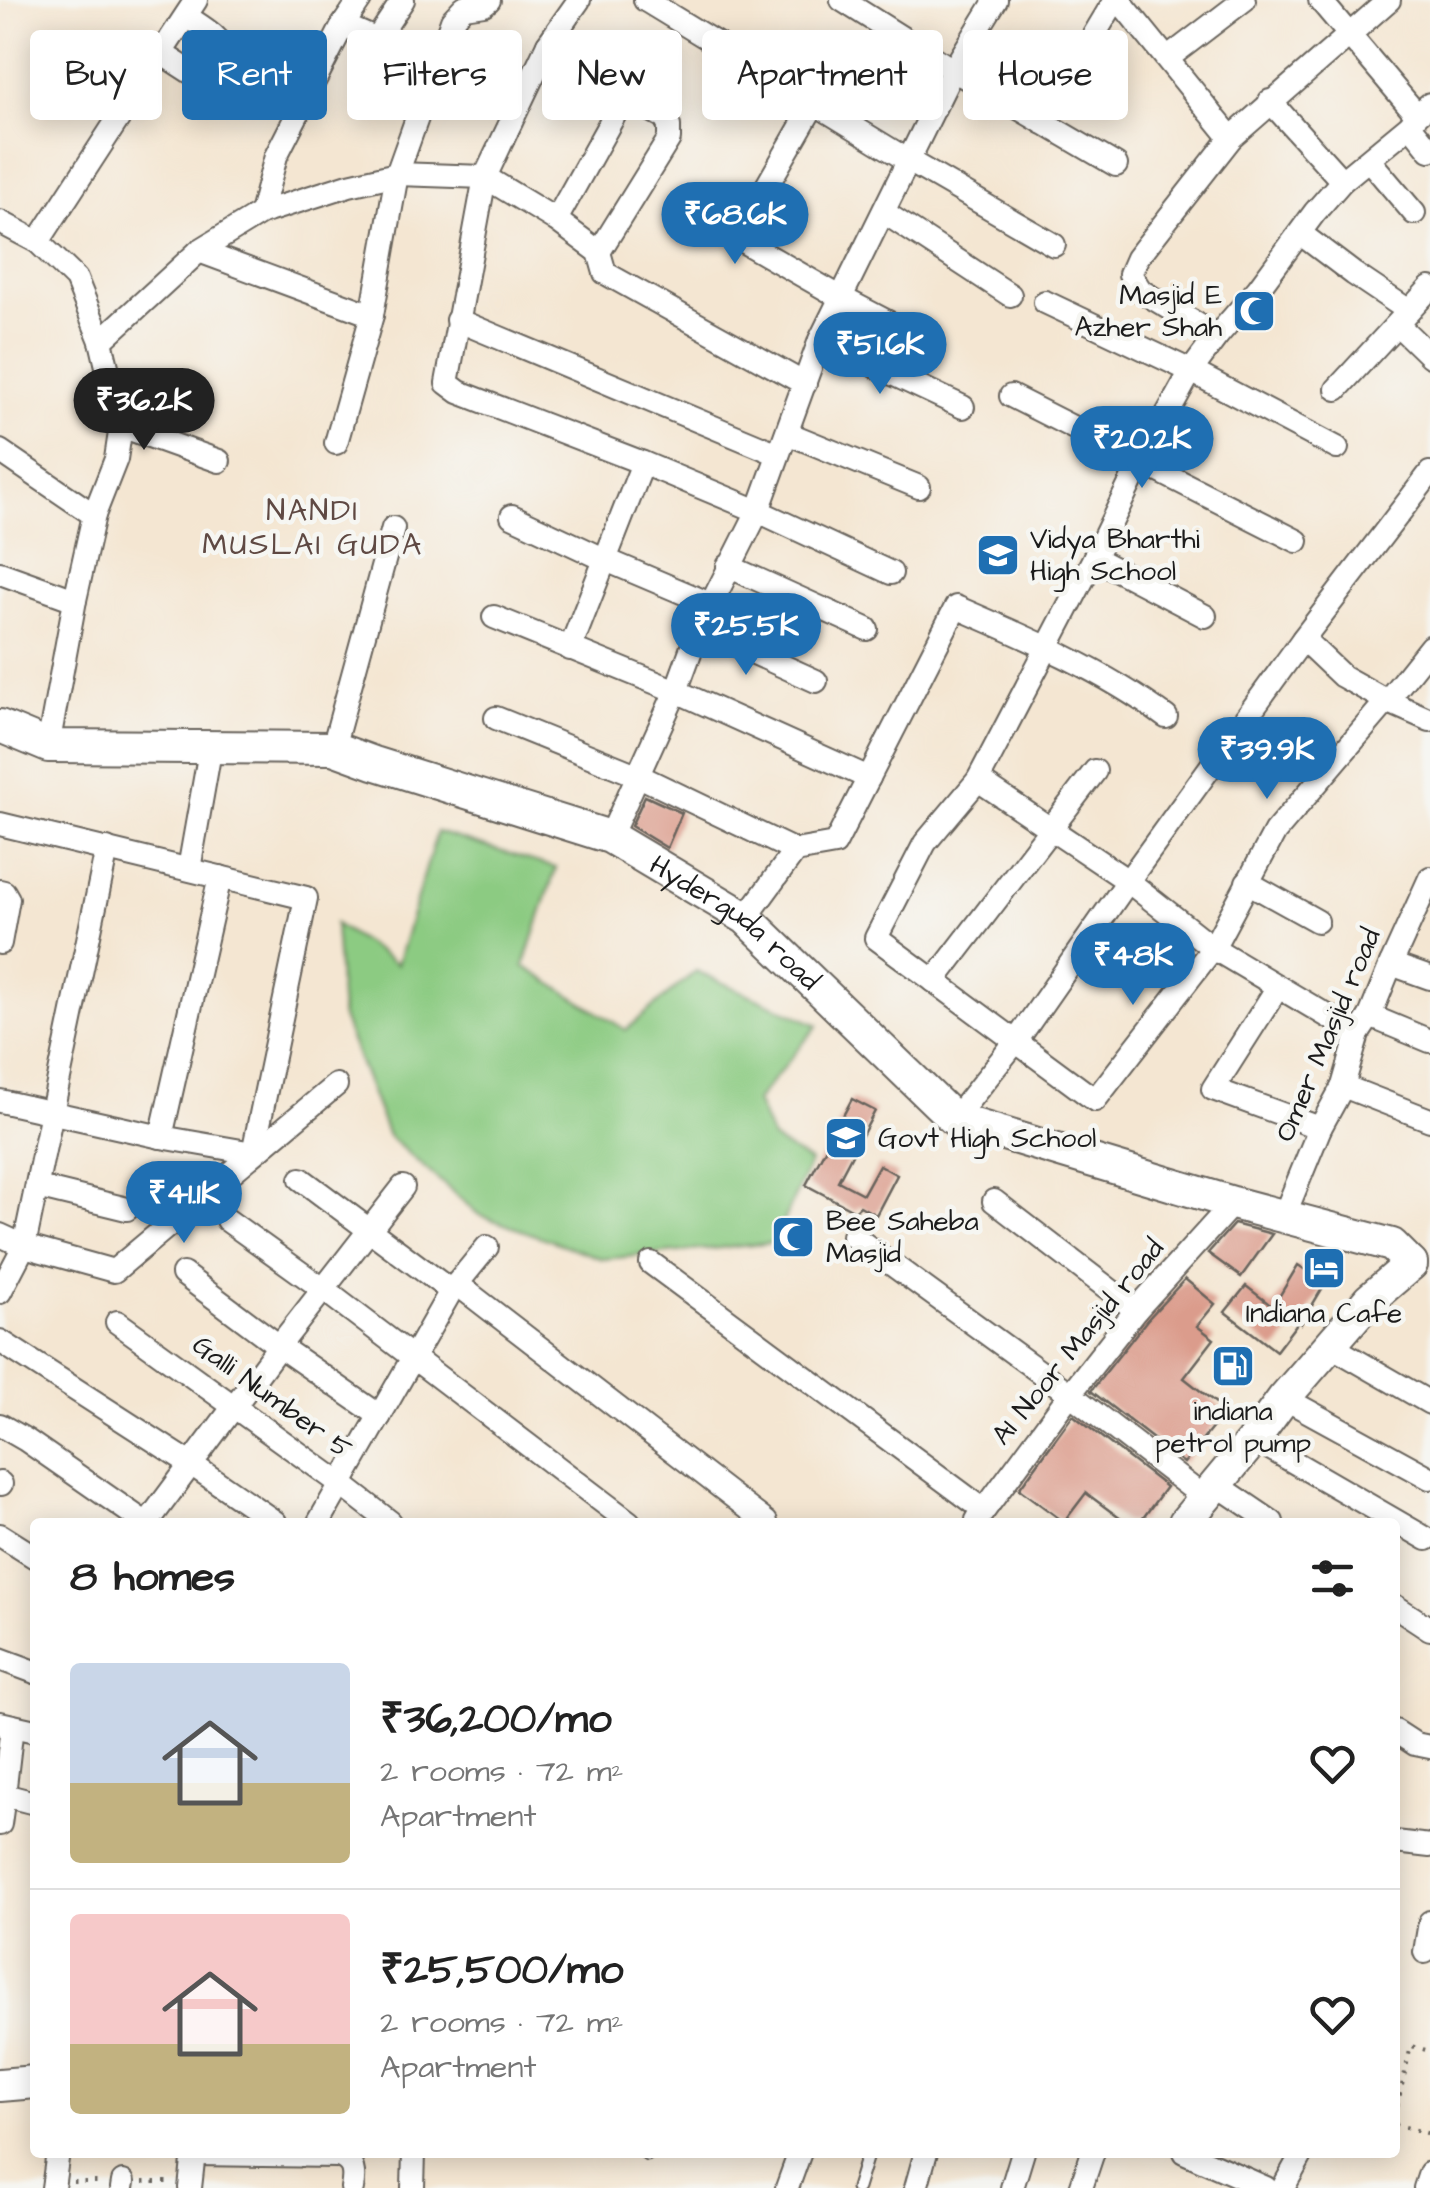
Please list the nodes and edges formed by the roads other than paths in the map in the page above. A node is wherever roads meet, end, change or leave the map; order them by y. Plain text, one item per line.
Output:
1 (360, 0) edge
2 (403, 0) edge
3 (489, 0) edge
4 (579, 0) edge
5 (645, 0) edge
6 (842, 0) edge
7 (996, 0) edge
8 (1117, 0) edge
9 (1244, 0) edge
10 (1320, 0) edge
11 (1390, 0) edge
12 (191, 8) edge
13 (342, 24) junction
14 (355, 30) edge
15 (384, 30) edge
16 (448, 30) edge
17 (558, 30) edge
18 (1349, 34) junction
19 (702, 35) edge
20 (162, 52) edge
21 (162, 55) edge
22 (542, 57) edge
23 (1168, 58) junction
24 (954, 70) junction
25 (1270, 102) junction
26 (1419, 115) edge
27 (118, 120) edge
28 (416, 120) edge
29 (612, 120) edge
30 (666, 120) edge
31 (805, 120) edge
32 (841, 120) edge
33 (1042, 122) junction
34 (1231, 138) junction
35 (1430, 150) edge
36 (1369, 160) junction
37 (909, 161) junction
38 (1116, 165) dead end
39 (397, 174) junction
40 (485, 177) junction
41 (1342, 182) junction
42 (261, 213) junction
43 (884, 213) junction
44 (1414, 213) dead end
45 (556, 220) junction
46 (0, 222) edge
47 (1301, 234) junction
48 (38, 242) junction
49 (1054, 245) dead end
50 (199, 251) junction
51 (599, 252) junction
52 (1430, 288) edge
53 (1010, 296) dead end
54 (840, 297) junction
55 (1045, 302) dead end
56 (372, 314) junction
57 (1404, 318) junction
58 (457, 320) junction
59 (1217, 336) junction
60 (820, 340) junction
61 (101, 341) junction
62 (930, 344) dead end
63 (1430, 356) edge
64 (1192, 371) junction
65 (804, 384) junction
66 (1337, 389) dead end
67 (1011, 396) dead end
68 (963, 407) dead end
69 (120, 426) junction
70 (336, 443) dead end
71 (783, 443) junction
72 (1337, 448) dead end
73 (0, 451) edge
74 (1141, 460) junction
75 (219, 461) dead end
76 (643, 463) junction
77 (1430, 474) edge
78 (919, 487) dead end
79 (1423, 498) edge
80 (758, 511) junction
81 (94, 515) junction
82 (512, 516) dead end
83 (393, 528) dead end
84 (1297, 540) dead end
85 (1094, 558) junction
86 (606, 560) junction
87 (728, 566) junction
88 (0, 573) edge
89 (891, 573) dead end
90 (75, 600) junction
91 (710, 604) junction
92 (494, 616) dead end
93 (1205, 616) dead end
94 (698, 628) junction
95 (867, 629) dead end
96 (1303, 640) junction
97 (1047, 646) junction
98 (1430, 647) edge
99 (570, 650) junction
100 (816, 681) dead end
101 (676, 692) junction
102 (1388, 701) junction
103 (1166, 717) dead end
104 (496, 718) dead end
105 (1430, 720) edge
106 (0, 726) edge
107 (211, 745) junction
108 (48, 746) junction
109 (333, 748) junction
110 (1096, 771) dead end
111 (639, 776) junction
112 (869, 778) junction
113 (978, 780) junction
114 (0, 824) edge
115 (1051, 829) junction
116 (610, 837) junction
117 (106, 849) junction
118 (796, 851) junction
119 (189, 869) junction
120 (220, 878) junction
121 (1430, 878) edge
122 (1128, 882) junction
123 (1247, 882) junction
124 (0, 891) edge
125 (1424, 906) edge
126 (746, 918) junction
127 (1317, 921) dead end
128 (0, 942) edge
129 (1213, 948) junction
130 (1390, 964) junction
131 (1430, 978) edge
132 (934, 980) junction
133 (1278, 987) junction
134 (1364, 1025) junction
135 (1017, 1040) junction
136 (1430, 1041) edge
137 (336, 1086) dead end
138 (1343, 1086) junction
139 (0, 1101) edge
140 (52, 1114) junction
141 (954, 1119) junction
142 (1430, 1120) edge
143 (1320, 1128) junction
144 (161, 1137) junction
145 (252, 1153) junction
146 (301, 1179) dead end
147 (36, 1187) junction
148 (403, 1187) dead end
149 (994, 1201) dead end
150 (1233, 1203) junction
151 (127, 1209) dead end
152 (1284, 1216) junction
153 (228, 1220) dead end
154 (368, 1230) junction
155 (0, 1234) edge
156 (853, 1236) dead end
157 (24, 1246) junction
158 (486, 1247) dead end
159 (651, 1263) dead end
160 (1421, 1264) edge
161 (182, 1274) dead end
162 (323, 1288) junction
163 (454, 1288) junction
164 (0, 1292) edge
165 (1136, 1310) junction
166 (118, 1322) dead end
167 (0, 1341) edge
168 (279, 1346) junction
169 (1331, 1346) junction
170 (413, 1357) junction
171 (1070, 1394) junction
172 (1284, 1398) junction
173 (1430, 1403) edge
174 (234, 1406) junction
175 (380, 1416) junction
176 (0, 1425) edge
177 (1254, 1440) junction
178 (191, 1464) junction
179 (1430, 1478) edge
180 (341, 1484) junction
181 (1202, 1502) edge
182 (979, 1516) edge
183 (140, 1518) edge
184 (149, 1518) edge
185 (269, 1518) edge
186 (321, 1518) edge
187 (385, 1518) edge
188 (624, 1518) edge
189 (761, 1518) edge
190 (1258, 1518) edge
191 (1388, 1518) edge
192 (1400, 1525) edge
193 (0, 1535) edge
194 (1426, 1540) dead end
195 (30, 1553) edge
196 (1400, 1609) edge
197 (1430, 1629) edge
198 (0, 1659) edge
199 (30, 1670) edge
200 (16, 1727) edge
201 (1400, 1734) edge
202 (1430, 1747) edge
203 (4, 1795) junction
204 (30, 1802) edge
205 (0, 1824) edge
206 (1400, 1845) edge
207 (1430, 1846) edge
208 (1430, 1922) edge
209 (1425, 1952) dead end
210 (30, 2083) edge
211 (0, 2086) edge
212 (57, 2158) edge
213 (193, 2158) edge
214 (346, 2158) edge
215 (414, 2158) edge
216 (798, 2158) edge
217 (866, 2158) edge
218 (924, 2158) edge
219 (1021, 2158) edge
220 (1091, 2158) edge
221 (1198, 2158) edge
222 (1300, 2158) edge
223 (1430, 2173) edge
224 (53, 2188) edge
225 (190, 2188) edge
226 (352, 2188) edge
227 (413, 2188) edge
228 (787, 2188) edge
229 (857, 2188) edge
230 (916, 2188) edge
231 (1012, 2188) edge
232 (1081, 2188) edge
233 (1266, 2188) edge
234 (1283, 2188) edge
235 (1426, 2188) edge

1 - 13 street
2 - 15 street
3 - 16 street
4 - 17 street
5 - 19 street
6 - 24 street
7 - 24 street
8 - 23 street
8 - 33 street
9 - 23 street
10 - 18 street
11 - 18 street
12 - 20 street
12 - 21 street
13 - 14 street
13 - 42 street
18 - 25 street
18 - 26 street
22 - 40 street
23 - 34 street
24 - 33 street
24 - 37 street
25 - 34 street
25 - 41 street
26 - 35 street
26 - 36 street
27 - 48 street
28 - 39 street
29 - 45 street
30 - 51 street
31 - 54 street
32 - 37 street
33 - 38 street
34 - 59 street
36 - 41 street
36 - 44 street
37 - 43 street
37 - 49 street
39 - 40 street
39 - 42 street
39 - 56 street
40 - 45 street
40 - 58 street
41 - 47 street
42 - 50 street
43 - 53 street
43 - 54 street
45 - 51 street
46 - 48 street
47 - 57 street
47 - 59 street
48 - 61 street
50 - 56 street
50 - 61 street
51 - 65 street
52 - 57 street
54 - 60 street
54 - 62 street
55 - 64 street
56 - 70 street
57 - 63 street
57 - 66 street
58 - 71 street
58 - 76 street
59 - 64 street
60 - 65 street
60 - 68 street
61 - 69 street
64 - 72 street
64 - 74 street
65 - 71 street
67 - 74 street
69 - 75 street
69 - 81 street
71 - 78 street
71 - 80 street
73 - 81 street
74 - 84 street
74 - 85 street
76 - 80 street
76 - 86 street
77 - 79 street
79 - 96 street
80 - 87 street
80 - 89 street
81 - 90 street
82 - 86 street
83 - 109 street
85 - 93 street
85 - 97 street
86 - 91 street
86 - 99 street
87 - 91 street
87 - 95 street
88 - 90 street
90 - 108 street
91 - 94 street
92 - 99 street
94 - 100 street
94 - 101 street
96 - 102 street
96 - 122 street
97 - 103 street
97 - 112 street
97 - 113 street
98 - 102 street
99 - 101 street
101 - 111 street
101 - 112 street
102 - 105 street
102 - 123 street
104 - 111 street
106 - 108 street, Hyderguda road
107 - 108 street, Hyderguda road
107 - 109 street, Hyderguda road
107 - 119 street
109 - 116 street, Hyderguda road
110 - 115 street
111 - 116 street
111 - 118 street
112 - 118 street
113 - 115 street
113 - 132 street
114 - 117 street
115 - 122 street
115 - 132 street
116 - 126 street, Hyderguda road
117 - 119 street
117 - 140 street
118 - 126 street
119 - 120 street
120 - 144 street
120 - 145 street
121 - 125 street, Omer Masjid road
122 - 129 street
122 - 135 street
123 - 127 street
123 - 129 street
124 - 128 street
125 - 130 street, Omer Masjid road
126 - 141 street, Hyderguda road
129 - 133 street
129 - 135 street
130 - 131 street
130 - 134 street, Omer Masjid road
132 - 135 street
133 - 134 street
133 - 143 street
134 - 136 street
134 - 138 street, Omer Masjid road
135 - 141 street
137 - 145 street
138 - 142 street
138 - 143 street, Omer Masjid road
139 - 140 street
140 - 144 street
140 - 147 street
141 - 150 street, Hyderguda road
143 - 152 street, Omer Masjid road
144 - 145 street
145 - 157 street
146 - 154 street
147 - 151 street
147 - 157 street
148 - 154 street
149 - 165 street
150 - 152 street, Hyderguda road
150 - 165 street, AI Noor Masjid road
152 - 160 street, Hyderguda road
153 - 162 street
154 - 162 street
154 - 163 street
155 - 157 street
156 - 171 street
157 - 164 street
158 - 163 street
159 - 182 street
160 - 169 street
161 - 168 street
162 - 168 street
162 - 170 street
163 - 170 street
163 - 189 street
165 - 171 street, AI Noor Masjid road
166 - 174 street, Galli Number 5
167 - 178 street
168 - 174 street
168 - 175 street
169 - 172 street
169 - 173 street
170 - 175 street
170 - 188 street
171 - 181 street
171 - 182 street, AI Noor Masjid road
172 - 177 street
172 - 179 street
174 - 178 street
174 - 180 street, Galli Number 5
175 - 180 street
176 - 183 street
177 - 181 street
177 - 191 street
178 - 184 street
178 - 185 street
180 - 186 street
180 - 187 street, Galli Number 5
181 - 190 street
192 - 194 street
193 - 195 street
196 - 197 street
198 - 199 street
200 - 203 street
201 - 202 street
203 - 204 street
203 - 205 street
206 - 207 street
208 - 209 street
210 - 211 street
212 - 224 street
213 - 225 street
214 - 226 street
215 - 227 street
216 - 228 street
217 - 229 lane
218 - 230 street
219 - 231 street
220 - 232 street
221 - 233 street
222 - 234 street
223 - 235 street

